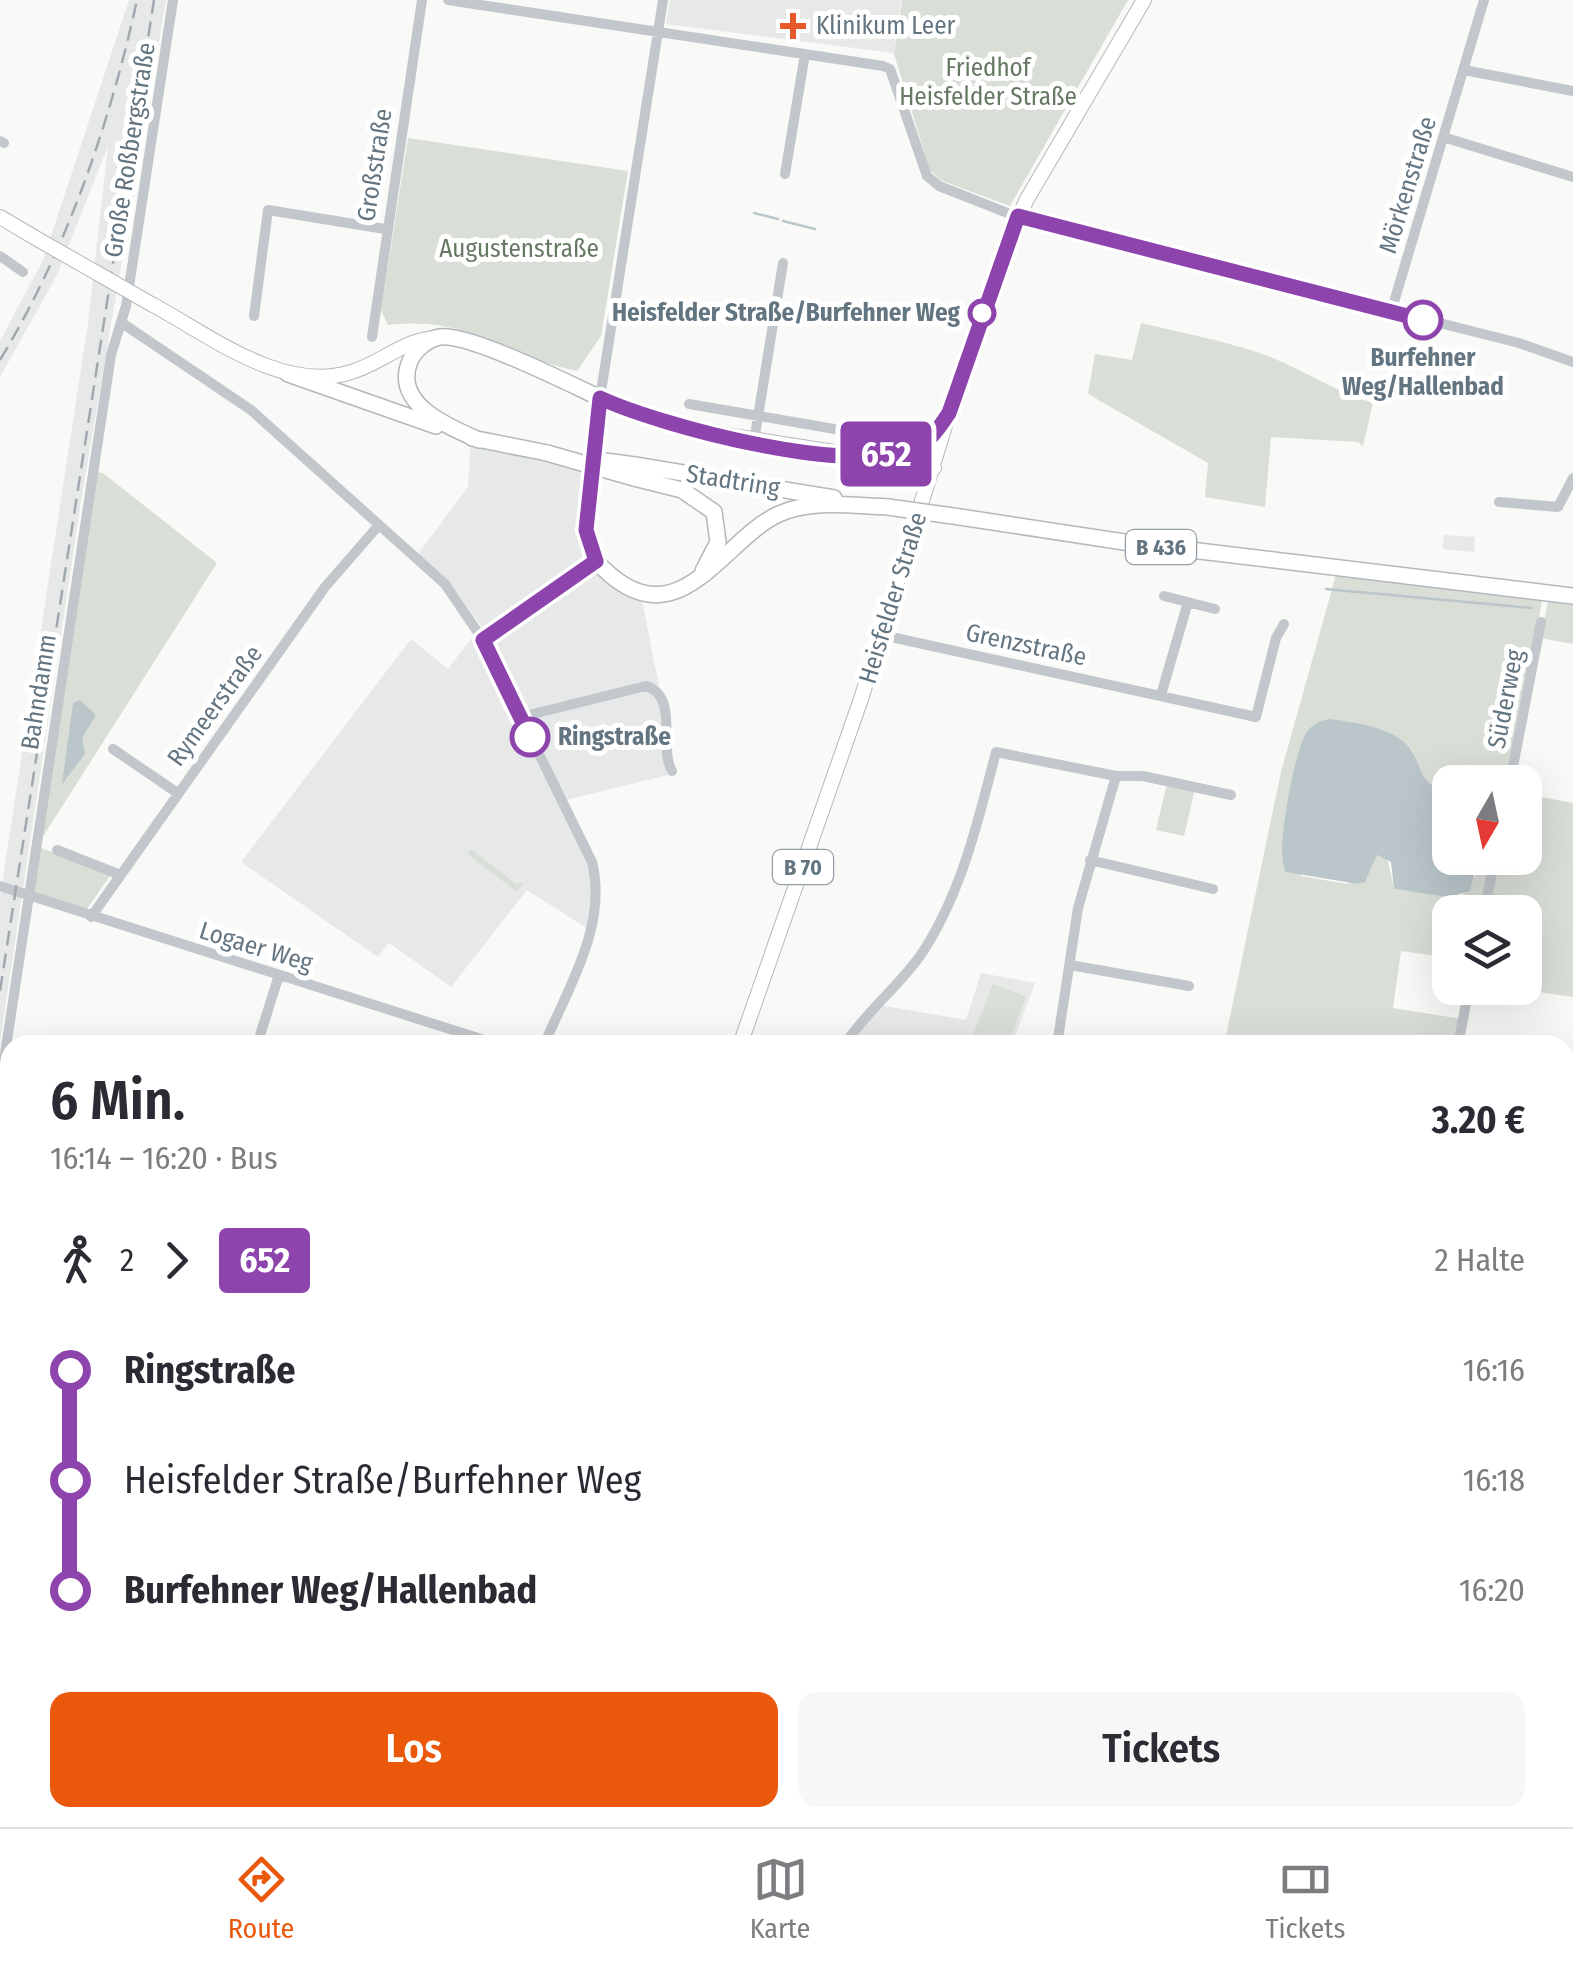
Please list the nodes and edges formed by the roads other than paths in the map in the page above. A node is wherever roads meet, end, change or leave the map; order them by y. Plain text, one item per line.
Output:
1 (173, 0) edge
2 (422, 0) edge
3 (448, 0) edge
4 (663, 0) edge
5 (1144, 0) edge
6 (1484, 0) edge
7 (658, 32) junction
8 (805, 54) junction
9 (1464, 70) junction
10 (1573, 91) edge
11 (1444, 137) junction
12 (786, 174) dead end
13 (1573, 177) edge
14 (1018, 216) junction
15 (0, 217) edge
16 (386, 229) junction
17 (0, 256) edge
18 (783, 264) dead end
19 (23, 272) dead end
20 (126, 306) joint
21 (1391, 312) junction
22 (254, 316) dead end
23 (122, 323) junction
24 (372, 337) dead end
25 (440, 337) junction
26 (1573, 362) edge
27 (288, 374) junction
28 (600, 398) junction
29 (689, 404) dead end
30 (949, 413) junction
31 (756, 416) junction
32 (887, 438) dead end
33 (478, 440) junction
34 (754, 441) junction
35 (842, 456) junction
36 (934, 468) junction
37 (635, 472) junction
38 (1573, 478) edge
39 (1499, 502) dead end
40 (888, 507) junction
41 (379, 525) junction
42 (596, 561) junction
43 (685, 587) junction
44 (1164, 596) dead end
45 (1573, 596) edge
46 (1188, 602) junction
47 (1215, 610) dead end
48 (1541, 622) dead end
49 (1284, 624) dead end
50 (882, 635) junction
51 (483, 640) junction
52 (1162, 695) junction
53 (520, 717) junction
54 (113, 749) dead end
55 (1513, 765) edge
56 (672, 771) dead end
57 (1116, 776) junction
58 (176, 792) junction
59 (1231, 796) dead end
60 (57, 850) dead end
61 (1090, 860) junction
62 (118, 874) junction
63 (0, 886) edge
64 (1214, 890) dead end
65 (27, 896) junction
66 (91, 917) junction
67 (1070, 964) junction
68 (279, 976) junction
69 (1189, 986) dead end
70 (1466, 1005) edge
71 (7, 1035) edge
72 (260, 1035) edge
73 (468, 1035) edge
74 (548, 1035) edge
75 (743, 1035) edge
76 (853, 1035) edge
77 (1059, 1035) edge
78 (1460, 1035) edge

1 - 20 street, Große Roßbergstraße
2 - 16 street, Großstraße
3 - 7 street
4 - 7 street
5 - 14 main road, Heisfelder Straße
6 - 9 street, Mörkenstraße
7 - 8 street
7 - 28 street
8 - 12 street
8 - 14 street
9 - 10 street
9 - 11 street, Mörkenstraße
11 - 13 street
11 - 21 street, Mörkenstraße
14 - 21 street
14 - 30 main road, Heisfelder Straße
15 - 27 main road, bridge
16 - 22 street
16 - 24 street, Großstraße
17 - 19 street
18 - 31 street
20 - 23 street, Bahndamm
21 - 26 street
23 - 41 street
23 - 65 street, Bahndamm
25 - 27 main road
25 - 28 highway
25 - 33 highway
27 - 33 highway
28 - 34 main road
28 - 42 main road
29 - 31 street
30 - 35 main road
30 - 36 main road, Heisfelder Straße
31 - 32 street
31 - 34 street
33 - 37 highway, bridge
34 - 35 main road
35 - 36 main road
36 - 50 main road, Heisfelder Straße / B 70
37 - 40 highway, Stadtring / B 436
37 - 43 highway
38 - 39 street
40 - 43 highway
40 - 45 highway, Stadtring / B 436, bridge
41 - 51 street
41 - 58 street, Rymeerstraße
42 - 43 highway
42 - 51 street
44 - 46 street
46 - 47 street
46 - 52 street
48 - 55 street, Süderweg
49 - 52 street, Grenzstraße
50 - 52 street, Grenzstraße
50 - 75 main road, Heisfelder Straße / B 70
51 - 53 street
53 - 56 street
53 - 74 street
54 - 58 street
57 - 59 street
57 - 61 street
57 - 76 street
58 - 62 street, Rymeerstraße
60 - 62 street
61 - 64 street
61 - 67 street
62 - 66 street, Rymeerstraße
63 - 65 street, Logaer Weg
65 - 66 street, Logaer Weg
65 - 71 street, Bahndamm
66 - 68 street, Logaer Weg
67 - 69 street
67 - 77 street
68 - 72 street
68 - 73 street, Logaer Weg
70 - 78 street

